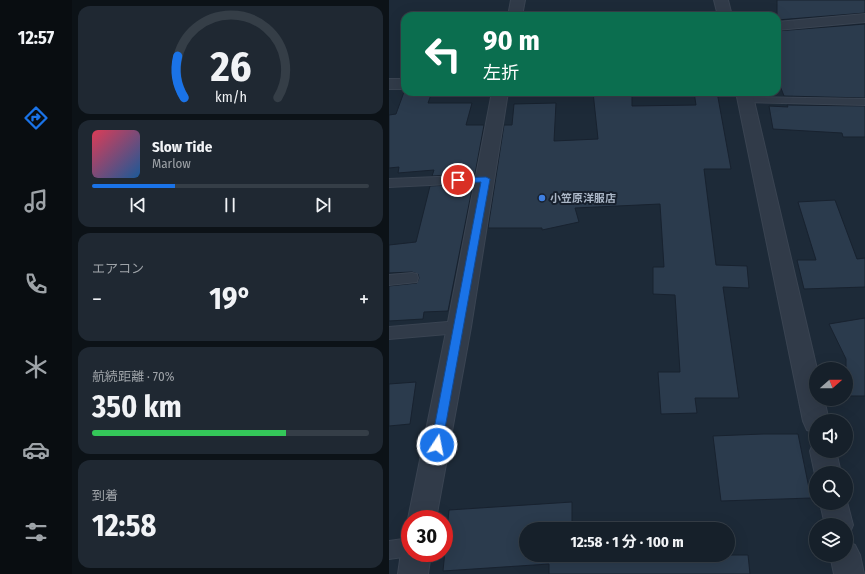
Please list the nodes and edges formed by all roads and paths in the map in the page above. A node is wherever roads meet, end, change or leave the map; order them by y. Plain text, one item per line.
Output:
1 (518, 0) edge
2 (721, 0) edge
3 (516, 12) edge
4 (724, 12) edge
5 (865, 18) edge
6 (781, 26) edge
7 (389, 84) edge
8 (401, 84) edge
9 (499, 96) edge
10 (745, 96) edge
11 (865, 102) edge
12 (486, 179) junction
13 (389, 183) edge
14 (412, 278) dead end
15 (389, 280) edge
16 (459, 327) junction
17 (389, 333) edge
18 (814, 414) edge
19 (424, 510) edge
20 (401, 548) edge
21 (389, 550) edge
22 (415, 562) edge
23 (846, 562) edge
24 (413, 574) edge
25 (849, 574) edge

1 - 3 street
2 - 4 street
5 - 6 street
7 - 8 street
9 - 12 street
10 - 11 lane
10 - 18 street
12 - 13 lane
12 - 16 street
14 - 15 lane
16 - 17 lane
16 - 19 street
20 - 21 lane
22 - 24 street
23 - 25 street

